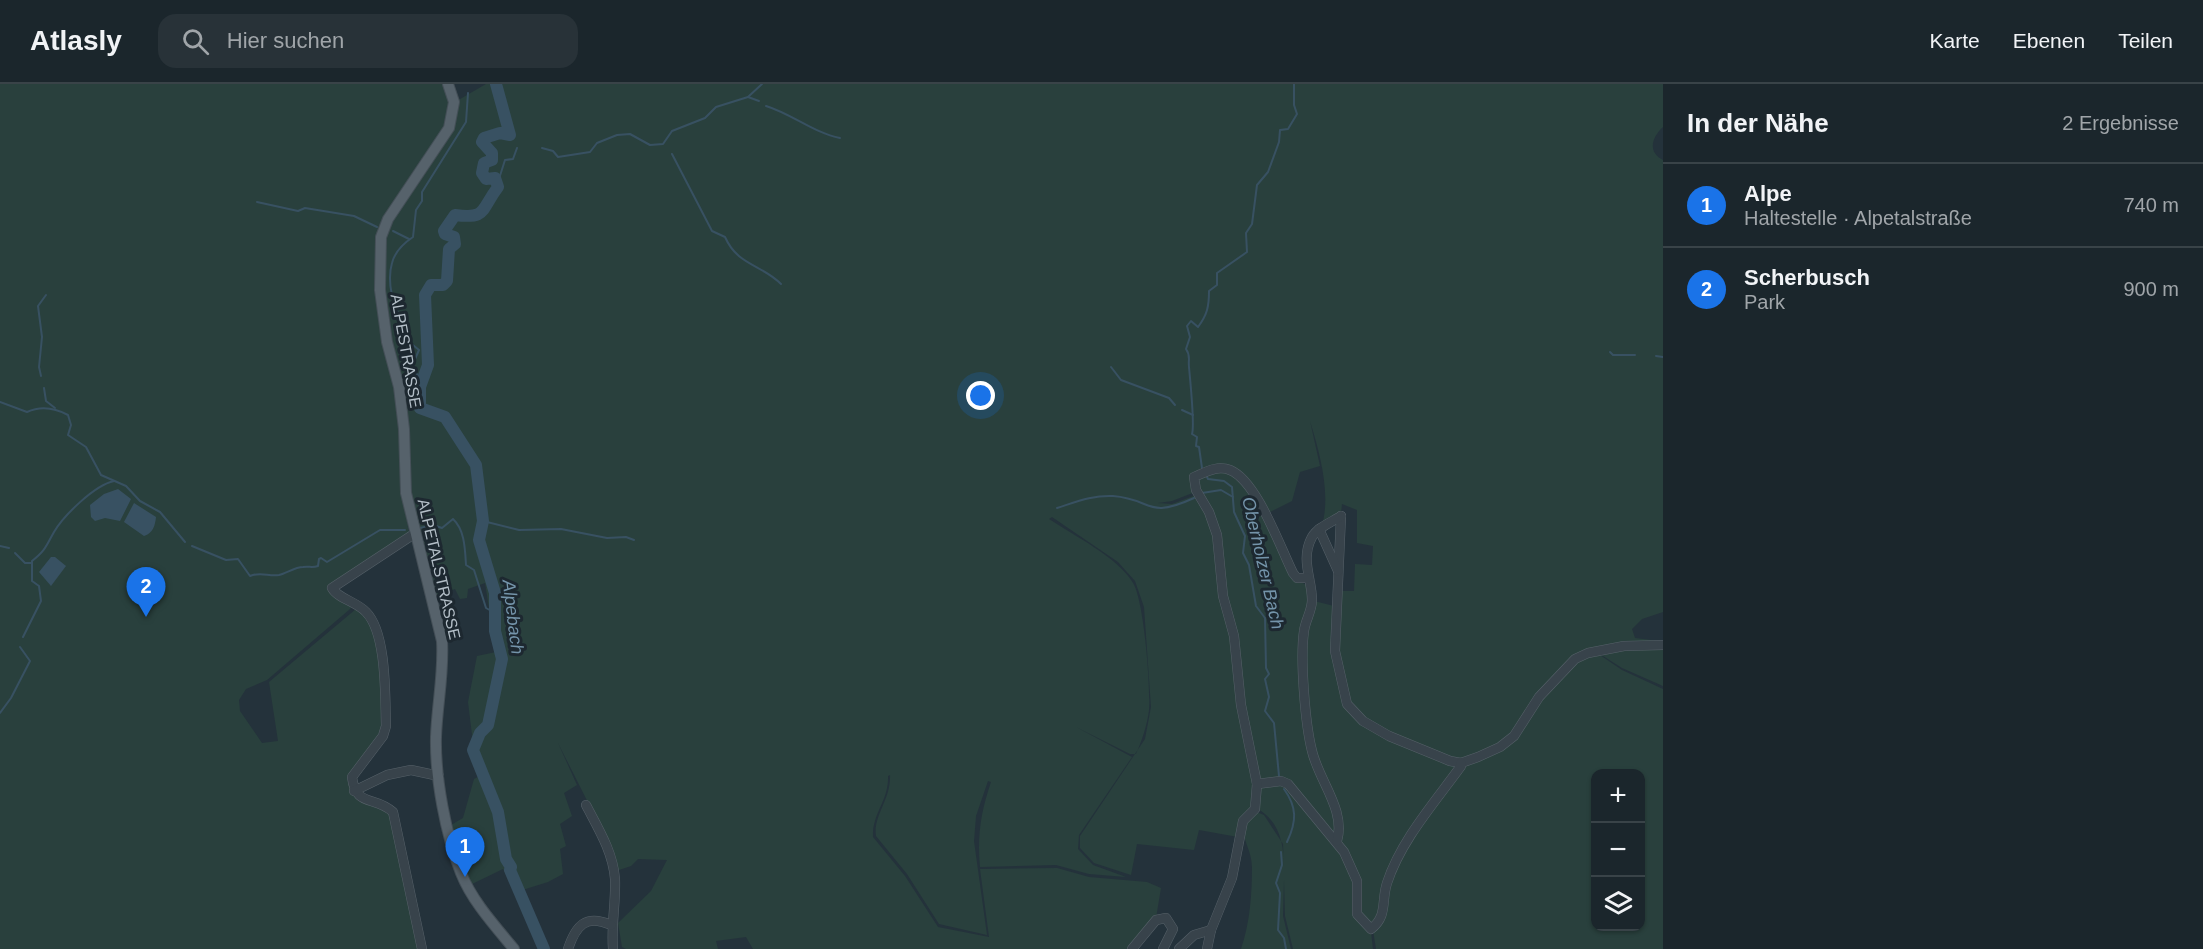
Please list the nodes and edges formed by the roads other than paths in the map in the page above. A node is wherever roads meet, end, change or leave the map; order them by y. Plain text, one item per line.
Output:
1 (448, 84) edge
2 (405, 429) joint
3 (1319, 529) junction
4 (414, 534) junction
5 (1338, 571) junction
6 (1305, 579) junction
7 (1663, 645) edge
8 (1461, 763) junction
9 (439, 776) junction
10 (1257, 784) junction
11 (354, 791) junction
12 (586, 805) dead end
13 (1337, 841) junction
14 (611, 925) junction
15 (1211, 930) junction
16 (612, 945) edge
17 (422, 949) edge
18 (514, 949) edge
19 (568, 949) edge
20 (622, 949) edge
21 (1132, 949) edge
22 (1163, 949) edge
23 (1179, 949) edge
24 (1207, 949) edge

1 - 2 main road, ALPESTRASSE
2 - 4 main road, ALPETALSTRASSE
3 - 5 street
3 - 5 street
3 - 6 street
4 - 9 main road, ALPETALSTRASSE
4 - 11 street
5 - 8 street
6 - 10 street
6 - 13 street
7 - 8 street
8 - 13 street
9 - 11 street
9 - 18 main road, ALPETALSTRASSE
10 - 13 street
10 - 15 street
11 - 17 street
12 - 14 street
14 - 16 street
14 - 19 street
15 - 23 street
15 - 24 street
16 - 20 street
21 - 22 street

